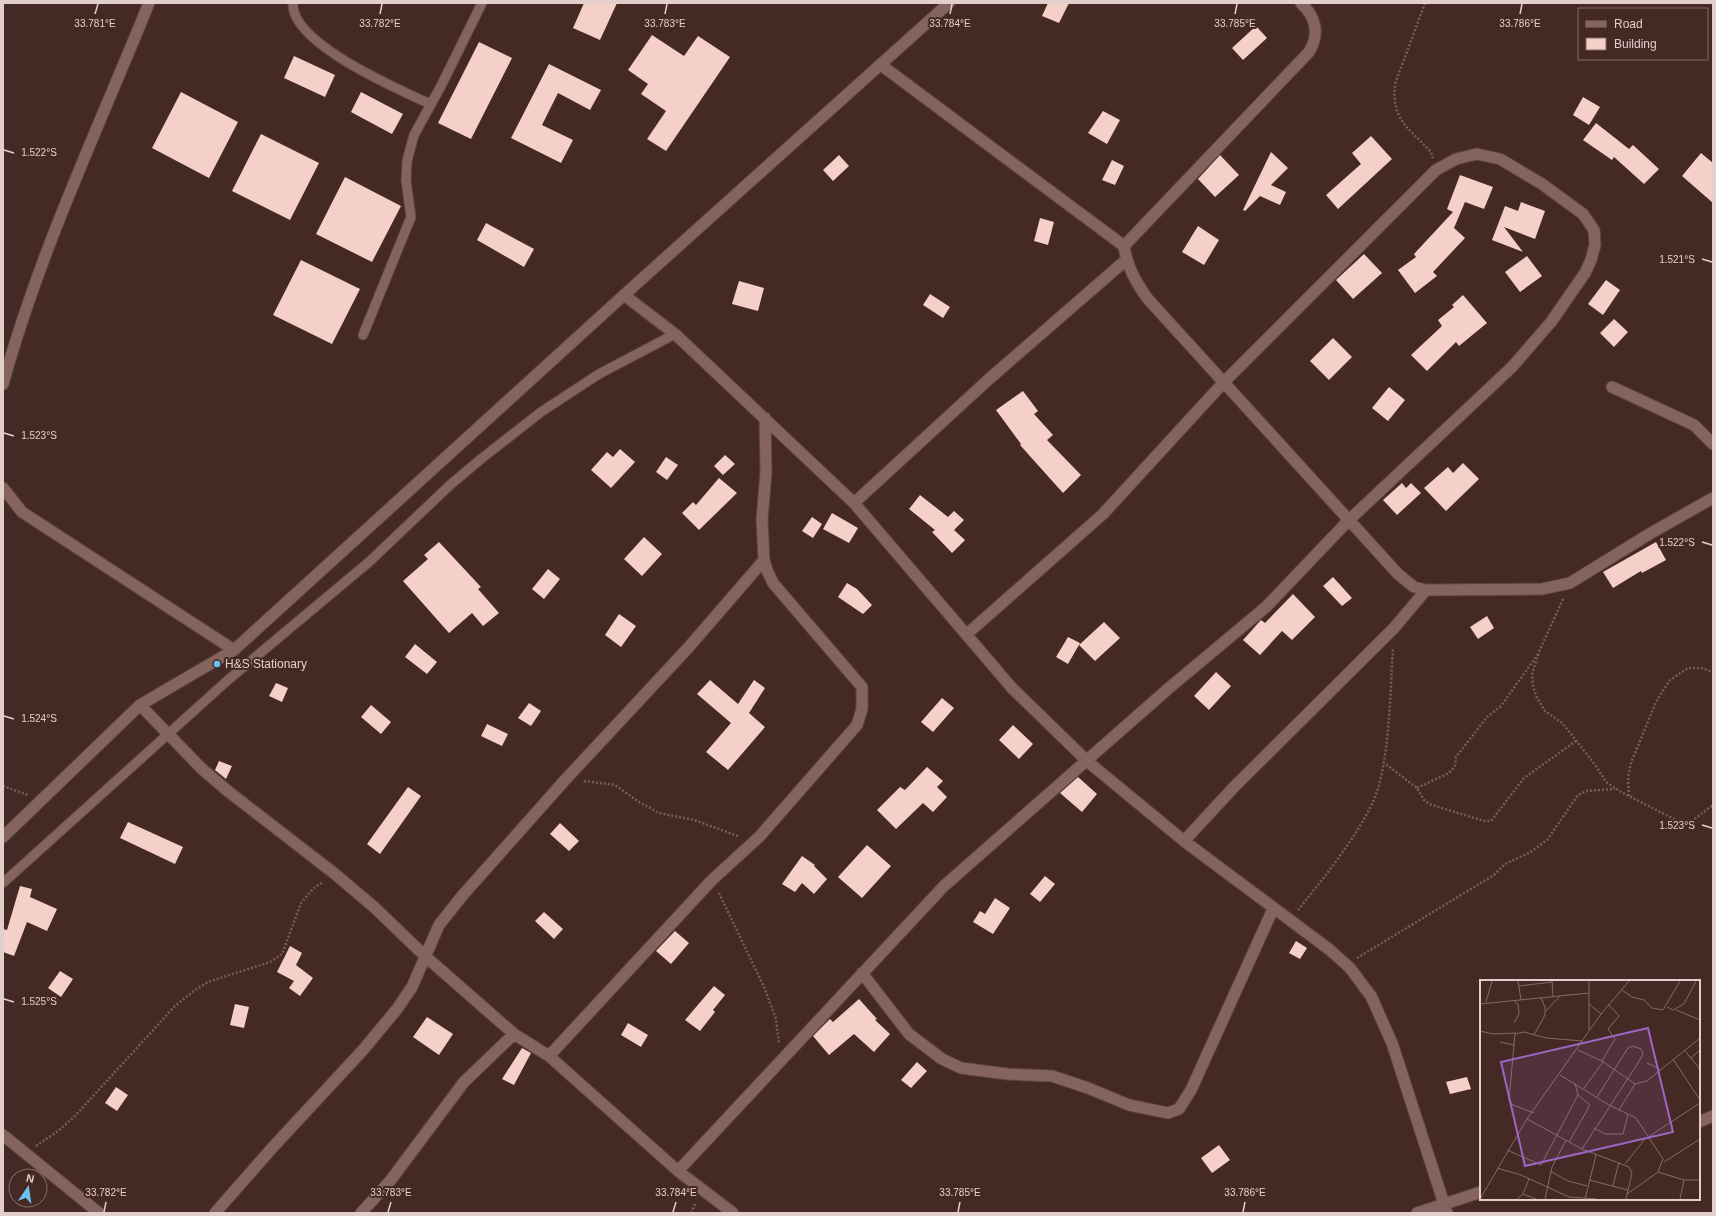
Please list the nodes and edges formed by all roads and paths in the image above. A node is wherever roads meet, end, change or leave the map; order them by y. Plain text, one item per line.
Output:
1 (149, 3) edge
2 (293, 3) edge
3 (482, 3) edge
4 (949, 3) edge
5 (1301, 3) edge
6 (1425, 3) edge
7 (881, 65) junction
8 (430, 104) junction
9 (1436, 170) junction
10 (1124, 246) junction
11 (1126, 260) junction
12 (624, 295) junction
13 (675, 334) junction
14 (363, 335) dead end
15 (1224, 382) junction
16 (3, 384) edge
17 (1612, 387) dead end
18 (765, 418) junction
19 (1713, 444) edge
20 (3, 488) edge
21 (1713, 498) edge
22 (854, 503) junction
23 (1348, 521) junction
24 (764, 560) junction
25 (1570, 583) junction
26 (1426, 590) junction
27 (1394, 628) junction
28 (967, 634) junction
29 (234, 650) junction
30 (1539, 652) junction
31 (1713, 672) edge
32 (140, 705) junction
33 (168, 735) junction
34 (1576, 741) junction
35 (1087, 760) junction
36 (1383, 762) junction
37 (565, 780) junction
38 (3, 786) edge
39 (1417, 788) junction
40 (1616, 789) junction
41 (1629, 796) junction
42 (41, 801) junction
43 (1713, 805) edge
44 (760, 836) junction
45 (3, 838) edge
46 (1184, 841) junction
47 (335, 874) junction
48 (712, 880) junction
49 (3, 883) edge
50 (1273, 909) junction
51 (1290, 920) junction
52 (426, 957) junction
53 (1347, 965) junction
54 (862, 973) junction
55 (514, 1034) junction
56 (549, 1056) junction
57 (781, 1060) junction
58 (1713, 1116) edge
59 (1700, 1122) edge
60 (3, 1135) edge
61 (26, 1153) junction
62 (678, 1171) junction
63 (1480, 1192) edge
64 (1445, 1208) edge
65 (99, 1213) edge
66 (215, 1213) edge
67 (361, 1213) edge
68 (733, 1213) edge
69 (1417, 1213) edge

1 - 16 street
2 - 8 lane
3 - 8 lane
4 - 7 street
5 - 10 street
6 - 9 path
7 - 10 street
7 - 12 street
8 - 14 lane
9 - 15 street
9 - 23 street
10 - 11 street
11 - 15 street
11 - 22 street
12 - 13 street
12 - 29 street
13 - 18 street
13 - 33 lane
15 - 23 street
15 - 28 street
17 - 19 street
18 - 22 street
18 - 24 street
20 - 29 street
21 - 25 street
22 - 28 street
23 - 26 street
23 - 35 street
24 - 37 street
24 - 44 street
25 - 26 street
25 - 30 path
26 - 27 street
27 - 36 path
27 - 46 street
28 - 35 street
29 - 32 street
30 - 34 path
30 - 39 path
31 - 41 path
32 - 33 street
32 - 42 street
33 - 47 street
33 - 49 lane
34 - 39 path
34 - 40 path
35 - 46 street
35 - 54 street
36 - 39 path
36 - 51 path
37 - 44 path
37 - 52 street
38 - 42 path
40 - 41 path
40 - 53 path
41 - 43 path
42 - 45 street
44 - 48 street
46 - 50 street
47 - 52 street
47 - 61 path
48 - 56 street
48 - 57 path
50 - 51 street
50 - 54 street
51 - 53 street
52 - 55 street
52 - 66 street
53 - 64 street
54 - 57 street
55 - 56 street
55 - 67 street
56 - 62 street
57 - 62 street
58 - 59 street
60 - 61 street
61 - 65 street
62 - 68 street
63 - 64 street
64 - 69 street

